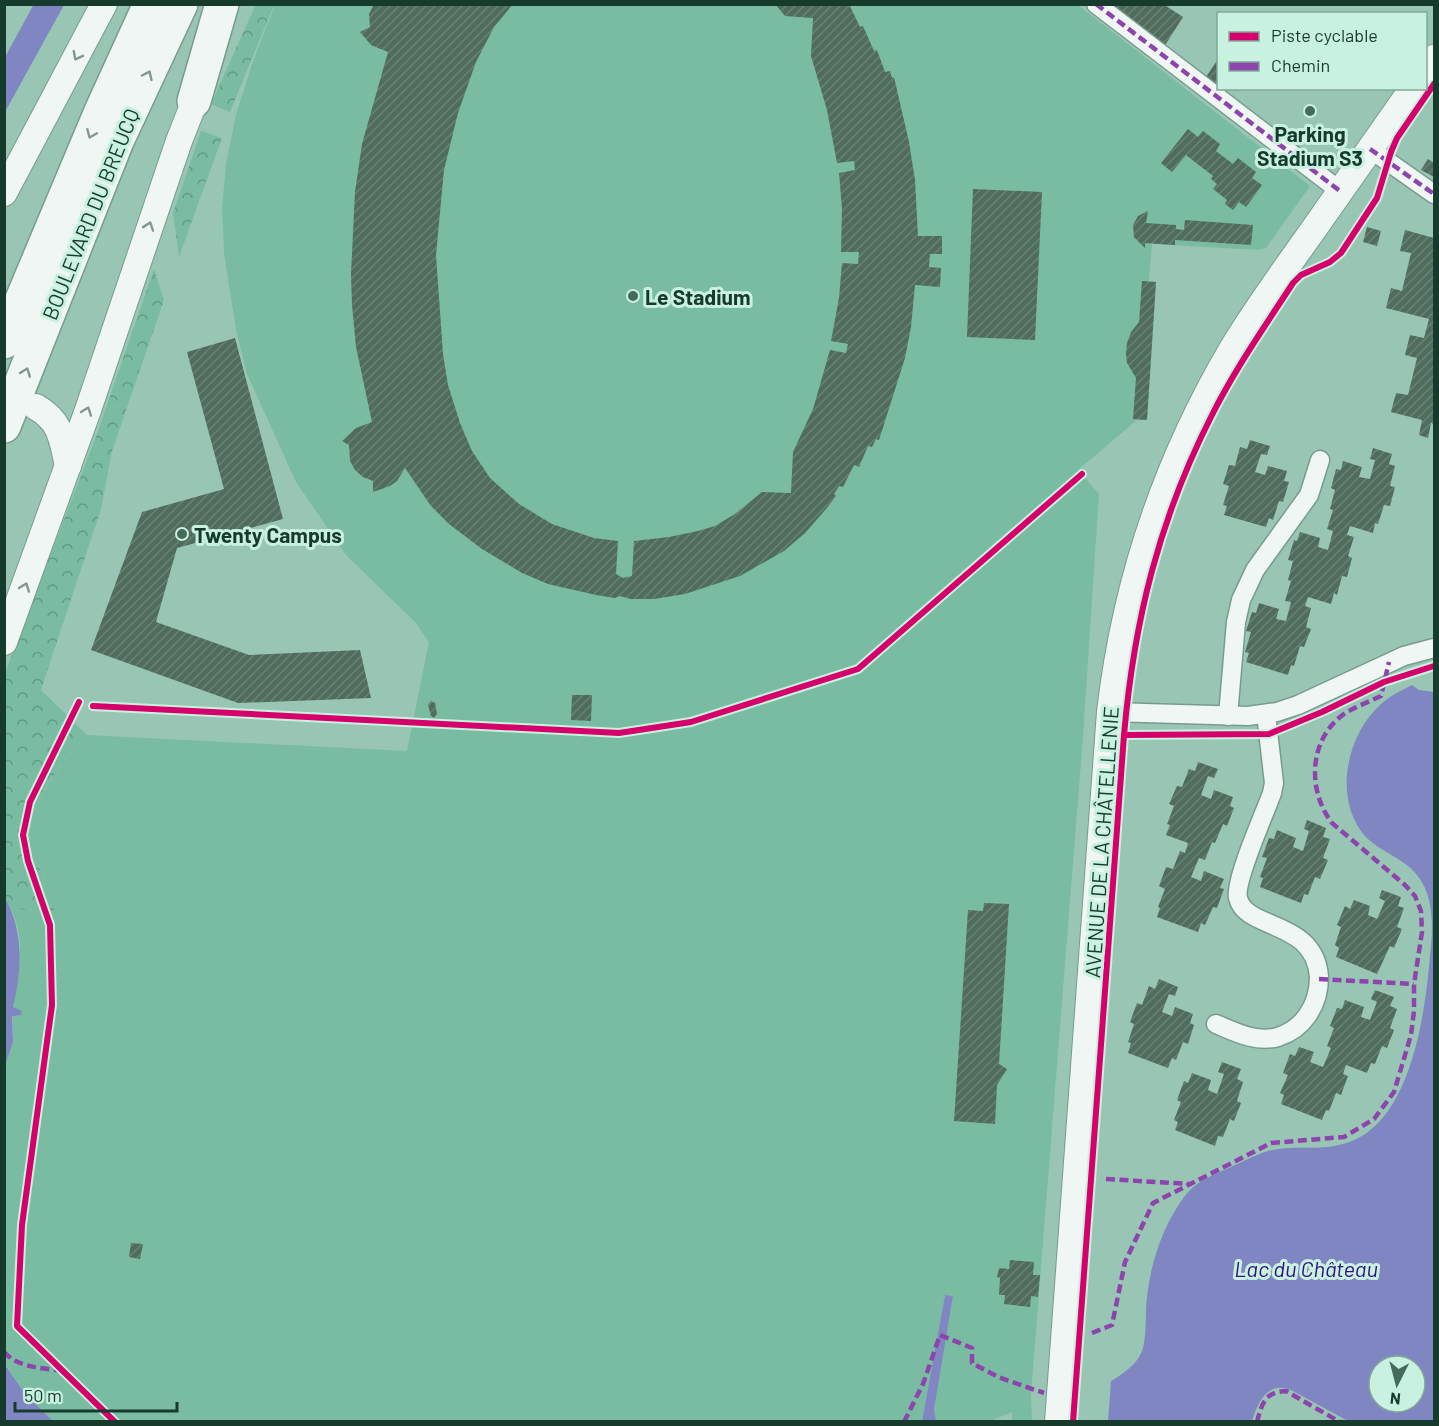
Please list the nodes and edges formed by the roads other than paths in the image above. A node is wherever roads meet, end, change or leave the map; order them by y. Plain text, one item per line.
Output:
1 (104, 4) edge
2 (150, 4) edge
3 (181, 4) edge
4 (222, 4) edge
5 (236, 4) edge
6 (1096, 4) edge
7 (1412, 90) edge
8 (194, 101) junction
9 (1370, 149) junction
10 (1340, 191) junction
11 (4, 193) edge
12 (1434, 194) edge
13 (4, 342) edge
14 (36, 407) dead end
15 (4, 426) edge
16 (1320, 460) dead end
17 (68, 466) junction
18 (4, 642) edge
19 (1434, 648) edge
20 (1110, 712) junction
21 (1266, 714) junction
22 (1228, 716) junction
23 (1216, 1024) dead end
24 (1058, 1422) edge

1 -> 11 street
2 -> 13 highway, BOULEVARD DU BREUCQ
15 -> 3 highway, BOULEVARD DU BREUCQ
4 - 8 highway
5 - 8 street
6 - 10 street
7 - 9 street, AVENUE DE LA CHÂTELLENIE
17 -> 8 street
9 - 10 street, AVENUE DE LA CHÂTELLENIE
9 - 12 street
10 - 20 street, AVENUE DE LA CHÂTELLENIE
14 - 17 street
16 - 22 street
18 -> 17 street
19 - 21 street
20 - 22 street
20 - 24 street, AVENUE DE LA CHÂTELLENIE
21 - 22 street
21 - 23 street

